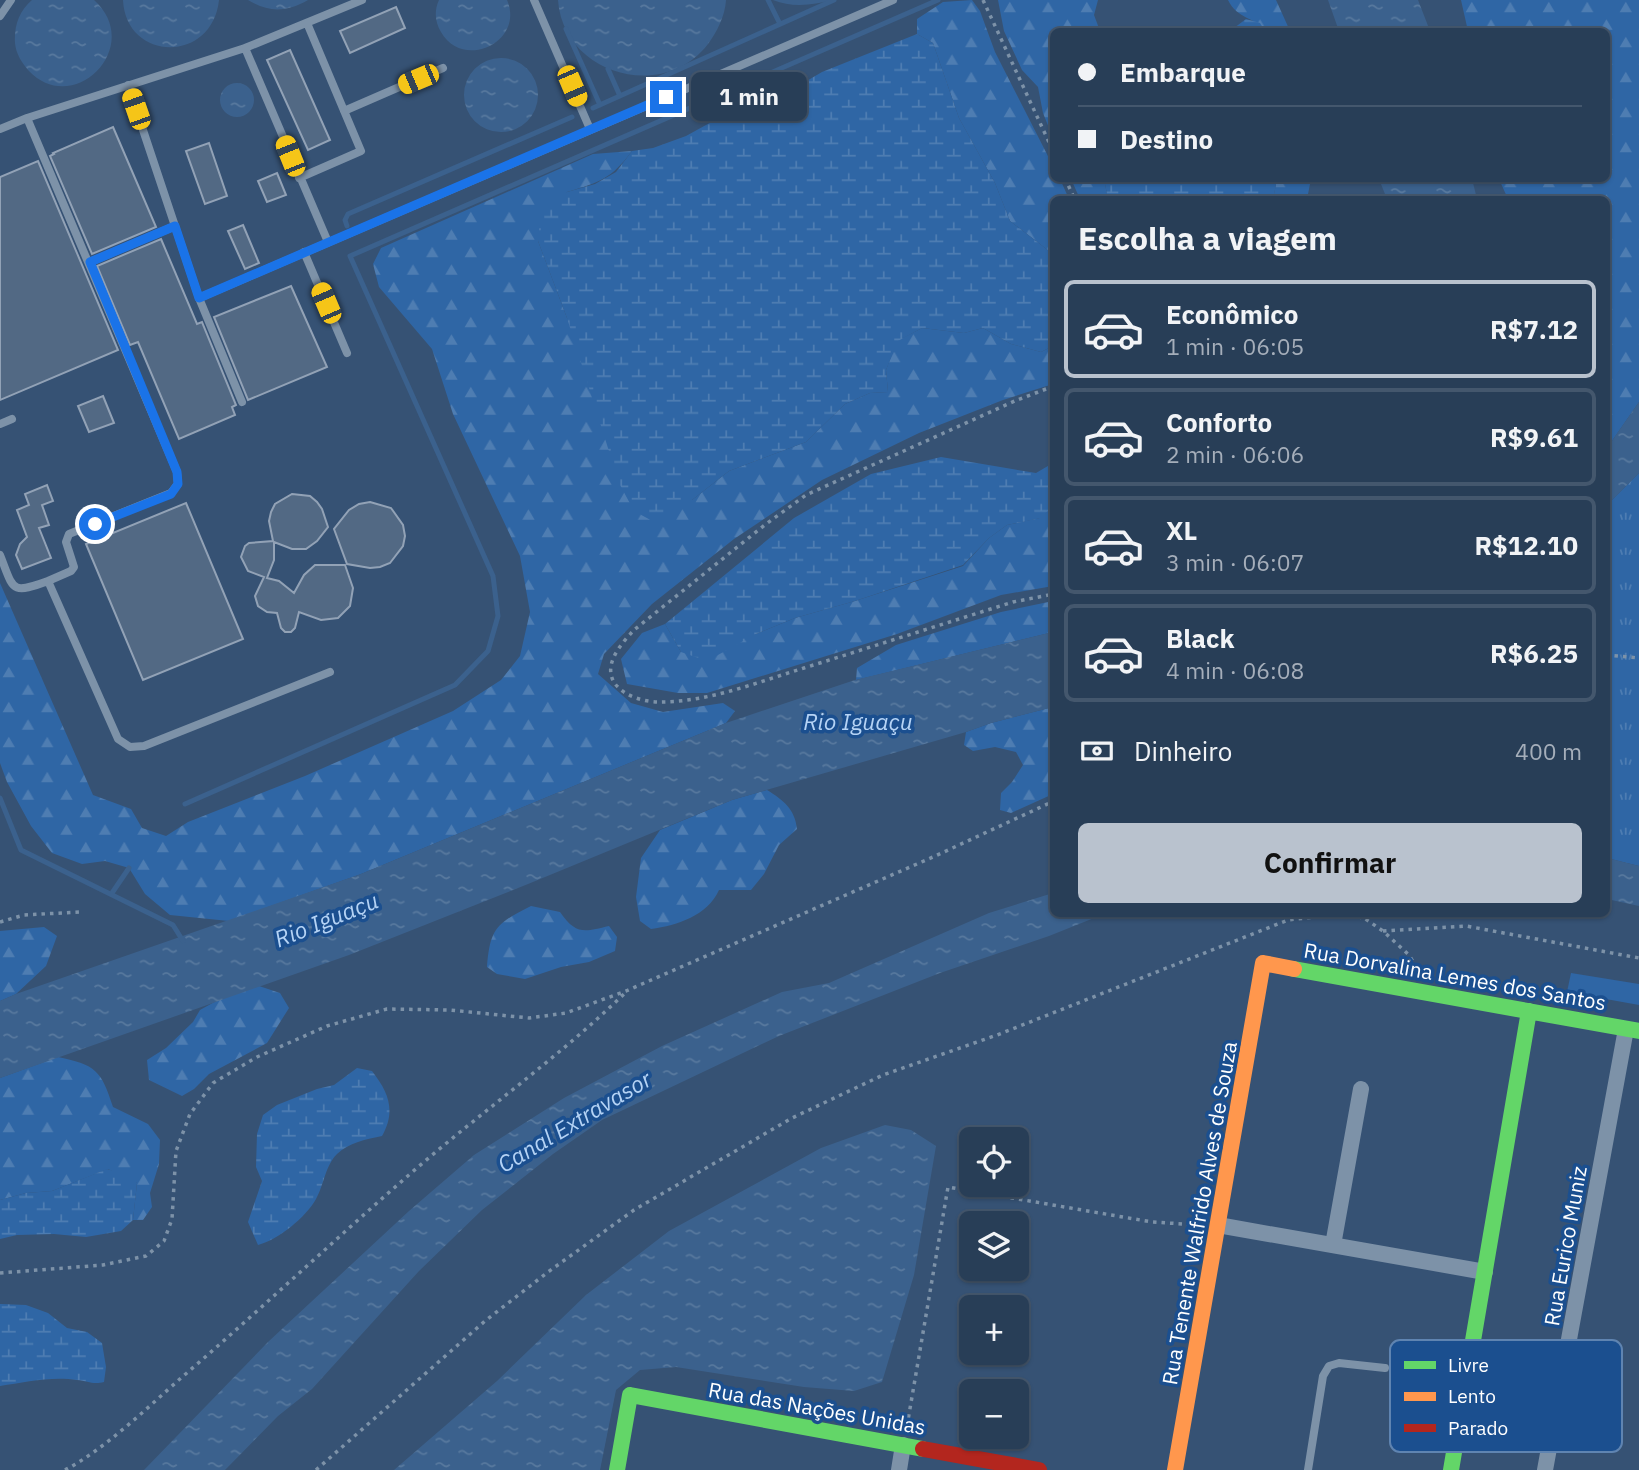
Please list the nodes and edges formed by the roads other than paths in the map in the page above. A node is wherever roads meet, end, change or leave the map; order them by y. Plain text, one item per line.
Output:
1 (11, 0) edge
2 (362, 0) edge
3 (534, 0) edge
4 (893, 0) edge
5 (0, 16) edge
6 (307, 23) junction
7 (245, 48) junction
8 (443, 68) dead end
9 (128, 85) junction
10 (344, 111) junction
11 (27, 118) junction
12 (0, 129) edge
13 (590, 129) junction
14 (299, 178) junction
15 (175, 226) junction
16 (328, 242) junction
17 (304, 252) junction
18 (90, 262) junction
19 (199, 298) junction
20 (347, 353) dead end
21 (242, 402) dead end
22 (12, 419) dead end
23 (0, 424) edge
24 (0, 555) edge
25 (48, 581) junction
26 (330, 672) dead end
27 (1263, 963) joint
28 (1530, 1011) junction
29 (1633, 1030) edge
30 (1361, 1089) dead end
31 (1218, 1225) junction
32 (1334, 1245) junction
33 (1485, 1272) junction
34 (1473, 1340) edge
35 (1571, 1340) edge
36 (1385, 1368) dead end
37 (903, 1445) junction
38 (1454, 1452) edge
39 (1549, 1452) edge
40 (617, 1470) edge
41 (899, 1470) edge
42 (1039, 1470) edge
43 (1175, 1470) edge
44 (1308, 1470) edge
45 (1451, 1470) edge
46 (1545, 1470) edge

1 - 5 lane
2 - 6 lane
3 - 13 lane
4 - 13 lane
6 - 7 lane
6 - 10 lane
7 - 9 lane
7 - 14 lane
8 - 10 lane
9 - 11 lane
9 - 15 lane
10 - 14 lane
11 - 12 lane
11 - 18 lane
13 - 16 lane
14 - 16 lane
15 - 18 lane
15 - 19 lane
16 - 17 lane
17 - 19 lane
17 - 20 lane
18 - 25 lane
19 - 21 lane
22 - 23 lane
24 - 25 lane
25 - 26 lane
27 - 28 street, Rua Dorvalina Lemes dos Santos
27 - 31 street, Rua Tenente Walfrido Alves de Souza
28 - 29 street, Rua Dorvalina Lemes dos Santos
28 - 33 street
29 - 35 street, Rua Eurico Muniz
30 - 32 street
31 - 32 street
31 - 43 street, Rua Tenente Walfrido Alves de Souza
32 - 33 street
33 - 34 street
36 - 44 lane
37 - 40 street, Rua das Nações Unidas
37 - 41 street
37 - 42 street, Rua das Nações Unidas
38 - 45 street
39 - 46 street, Rua Eurico Muniz

